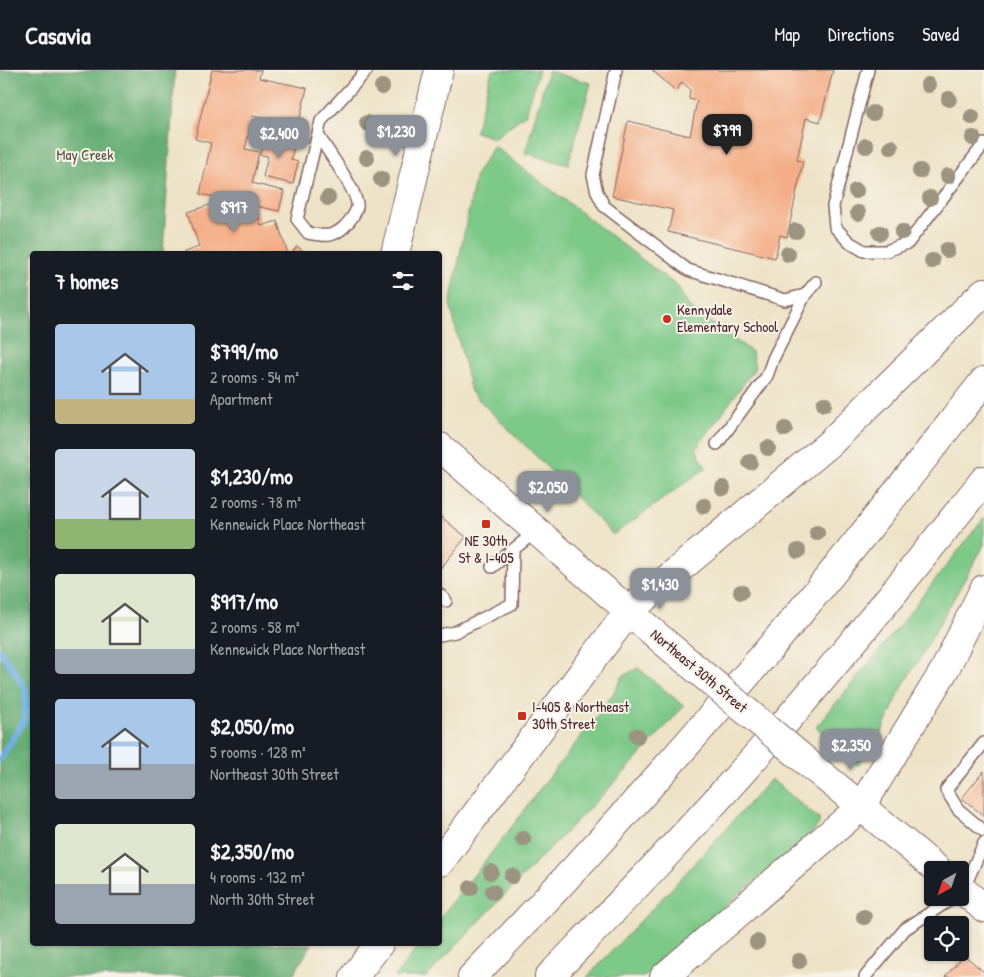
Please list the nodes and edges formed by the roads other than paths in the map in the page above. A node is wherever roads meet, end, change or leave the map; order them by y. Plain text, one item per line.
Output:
1 (367, 70) edge
2 (439, 70) edge
3 (616, 70) edge
4 (868, 70) edge
5 (318, 135) junction
6 (984, 144) edge
7 (395, 251) edge
8 (816, 282) dead end
9 (984, 292) edge
10 (805, 295) junction
11 (984, 381) edge
12 (717, 444) dead end
13 (442, 449) edge
14 (984, 480) edge
15 (536, 531) junction
16 (513, 550) junction
17 (492, 567) dead end
18 (984, 589) edge
19 (628, 611) junction
20 (442, 635) edge
21 (984, 743) edge
22 (861, 807) junction
23 (984, 831) edge
24 (984, 843) edge
25 (442, 859) edge
26 (927, 861) edge
27 (969, 872) edge
28 (969, 898) edge
29 (939, 906) edge
30 (984, 908) edge
31 (377, 946) edge
32 (354, 977) edge
33 (472, 977) edge
34 (549, 977) edge
35 (664, 977) edge
36 (865, 977) edge

1 - 5 lane
2 - 7 main road
3 - 10 lane
4 - 6 lane
5 - 5 lane
8 - 10 lane
9 - 19 main road
10 - 12 lane
11 - 33 main road
13 - 15 main road, Northeast 30th Street
14 - 34 main road
15 - 16 lane
15 - 19 main road, Northeast 30th Street
16 - 17 lane
16 - 20 lane
18 - 22 main road
19 - 22 main road, Northeast 30th Street, bridge
19 - 25 main road
21 - 23 lane
22 - 26 main road, Northeast 30th Street
22 - 35 main road
24 - 27 lane
28 - 30 main road
29 - 36 lane
31 - 32 main road

